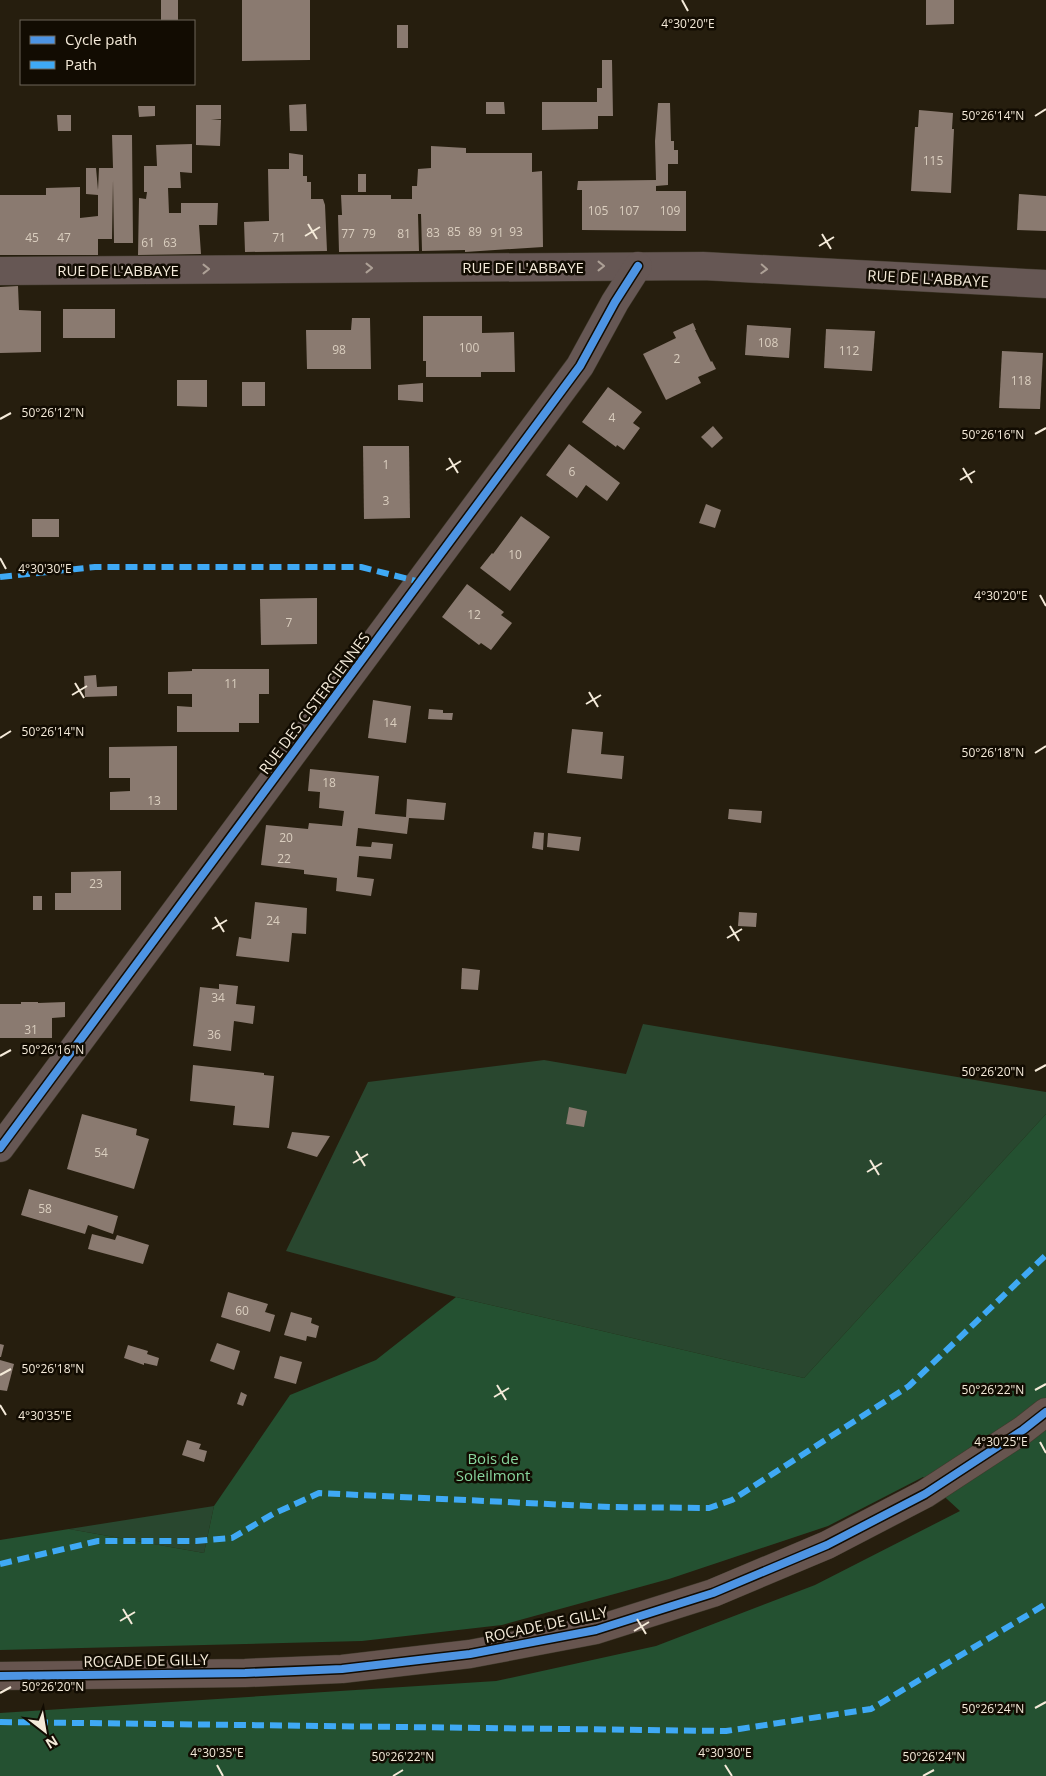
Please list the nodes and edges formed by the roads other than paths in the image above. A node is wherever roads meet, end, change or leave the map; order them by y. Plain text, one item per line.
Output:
1 (638, 266) junction
2 (0, 271) edge
3 (1046, 284) edge
4 (0, 1148) edge
5 (1046, 1412) edge
6 (0, 1676) edge

2 -> 1 street, RUE DE L'ABBAYE
1 -> 3 street, RUE DE L'ABBAYE
1 - 4 street, RUE DES CISTERCIENNES
5 - 6 main road, ROCADE DE GILLY

